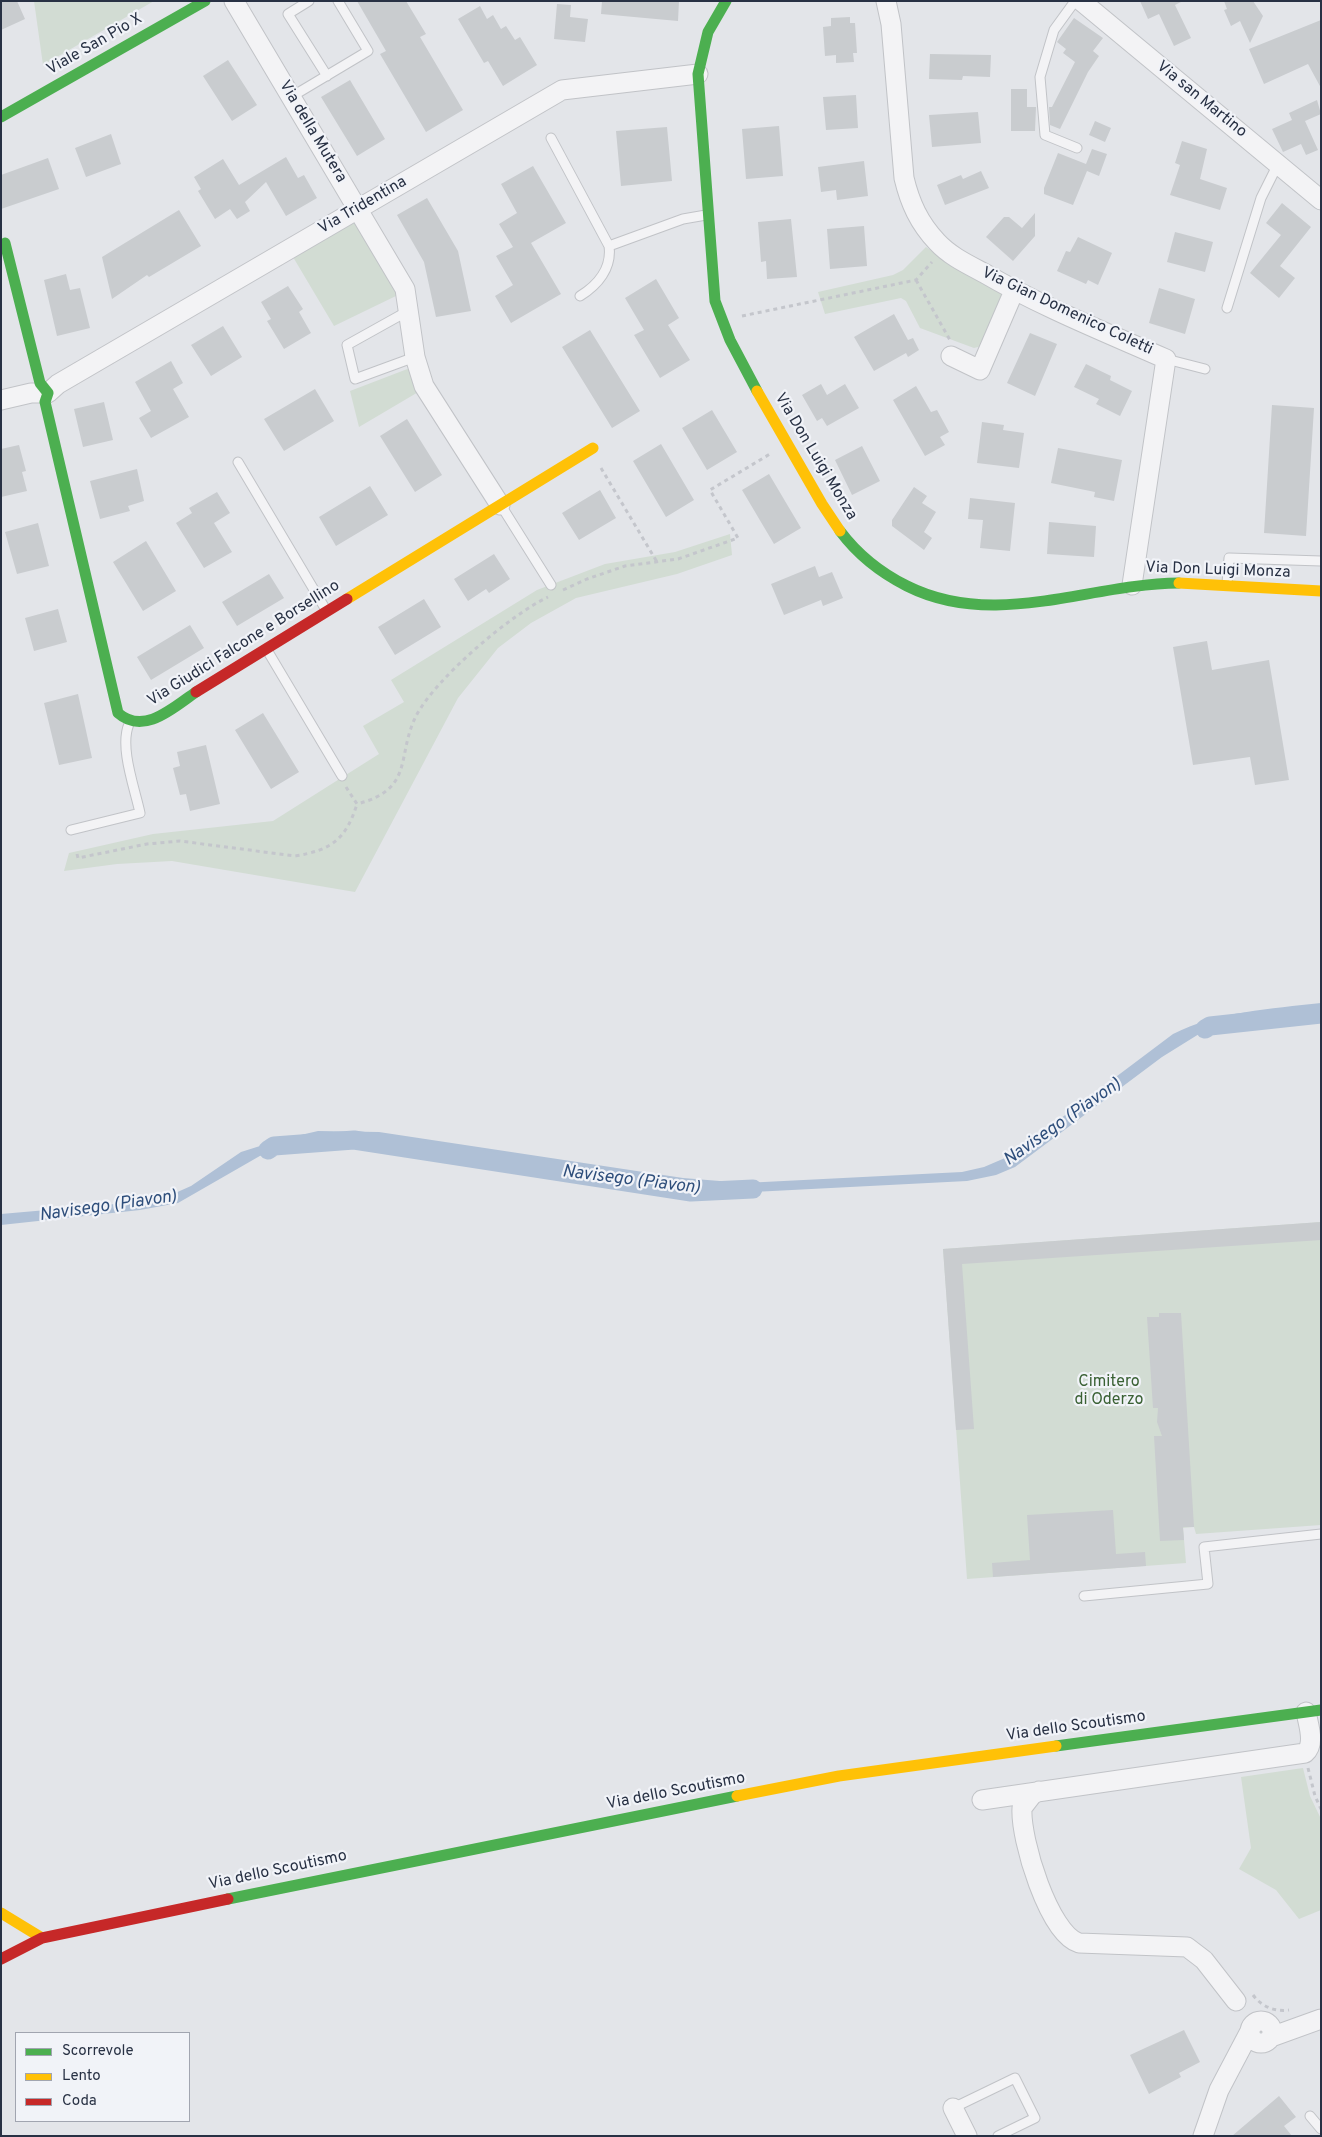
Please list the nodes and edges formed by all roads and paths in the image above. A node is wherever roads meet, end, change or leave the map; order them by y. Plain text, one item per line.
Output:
1 (205, 1) edge
2 (234, 1) edge
3 (309, 1) edge
4 (338, 1) edge
5 (726, 1) edge
6 (886, 1) edge
7 (1075, 1) edge
8 (1081, 1) edge
9 (698, 74) junction
10 (326, 76) junction
11 (291, 97) junction
12 (1, 117) edge
13 (551, 138) dead end
14 (1078, 148) dead end
15 (1278, 164) junction
16 (1321, 200) edge
17 (358, 209) junction
18 (707, 215) junction
19 (5, 243) dead end
20 (608, 246) junction
21 (944, 248) junction
22 (916, 280) junction
23 (1014, 291) junction
24 (580, 296) dead end
25 (1227, 308) dead end
26 (408, 310) junction
27 (721, 320) junction
28 (951, 356) joint
29 (415, 357) junction
30 (1166, 359) junction
31 (1205, 369) dead end
32 (48, 393) junction
33 (1, 400) edge
34 (788, 444) junction
35 (593, 448) dead end
36 (238, 462) dead end
37 (600, 466) dead end
38 (500, 505) junction
39 (1321, 561) edge
40 (657, 562) junction
41 (551, 585) dead end
42 (1132, 585) junction
43 (1227, 586) junction
44 (1321, 591) edge
45 (328, 612) junction
46 (267, 650) junction
47 (130, 722) junction
48 (342, 776) joint
49 (357, 804) junction
50 (71, 830) dead end
51 (77, 854) dead end
52 (1321, 1534) edge
53 (1084, 1596) dead end
54 (1313, 1711) edge
55 (1305, 1753) junction
56 (1041, 1791) junction
57 (982, 1800) dead end
58 (1321, 1809) edge
59 (1, 1913) edge
60 (42, 1938) junction
61 (1, 1959) edge
62 (1243, 1997) junction
63 (1307, 2017) edge
64 (1260, 2031) junction
65 (953, 2108) joint
66 (1310, 2116) dead end
67 (1321, 2129) edge
68 (967, 2136) edge
69 (998, 2136) edge
70 (1204, 2136) edge

1 - 12 street, Viale San Pio X
2 - 11 street, Via della Mutera
3 - 10 lane
4 - 10 lane
5 - 9 street, Via Don Luigi Monza
6 - 21 street, Via Gian Domenico Coletti
7 - 14 lane
8 - 15 street, Via san Martino
9 - 17 street, Via Tridentina
9 - 18 street, Via Don Luigi Monza
10 - 11 lane
11 - 17 street, Via della Mutera
13 - 20 lane
15 - 16 street, Via san Martino
15 - 25 lane
17 - 26 street, Via della Mutera
17 - 32 street, Via Tridentina
18 - 20 lane
18 - 27 street, Via Don Luigi Monza
19 - 32 street
20 - 24 lane
21 - 22 path
21 - 23 street, Via Gian Domenico Coletti
22 - 27 path
22 - 28 path
23 - 28 street
23 - 30 street, Via Gian Domenico Coletti
26 - 29 street, Via della Mutera
26 - 29 lane
27 - 34 street, Via Don Luigi Monza
29 - 38 street, Via della Mutera
30 - 31 lane
30 - 42 street, Via Gian Domenico Coletti
32 - 33 street
32 - 47 street
34 - 40 path
34 - 42 street, Via Don Luigi Monza
35 - 38 street, Via Giudici Falcone e Borsellino
36 - 45 lane
37 - 40 path
38 - 41 lane
38 - 45 street, Via Giudici Falcone e Borsellino
39 - 43 lane
40 - 49 path
42 - 43 street, Via Don Luigi Monza
43 - 44 street, Via Don Luigi Monza
45 - 46 street, Via Giudici Falcone e Borsellino
46 - 47 street, Via Giudici Falcone e Borsellino
46 - 48 lane
47 - 50 lane
48 - 49 path
49 - 51 path
52 - 53 lane
54 - 55 street
54 - 60 street, Via dello Scoutismo
55 - 56 street
55 - 58 path
56 - 57 street
56 - 62 street
59 - 60 street
60 - 61 street, Via dello Scoutismo
62 - 63 path
62 - 64 street
63 - 64 street
64 - 70 street
65 - 68 street
65 - 69 lane
66 - 67 lane

